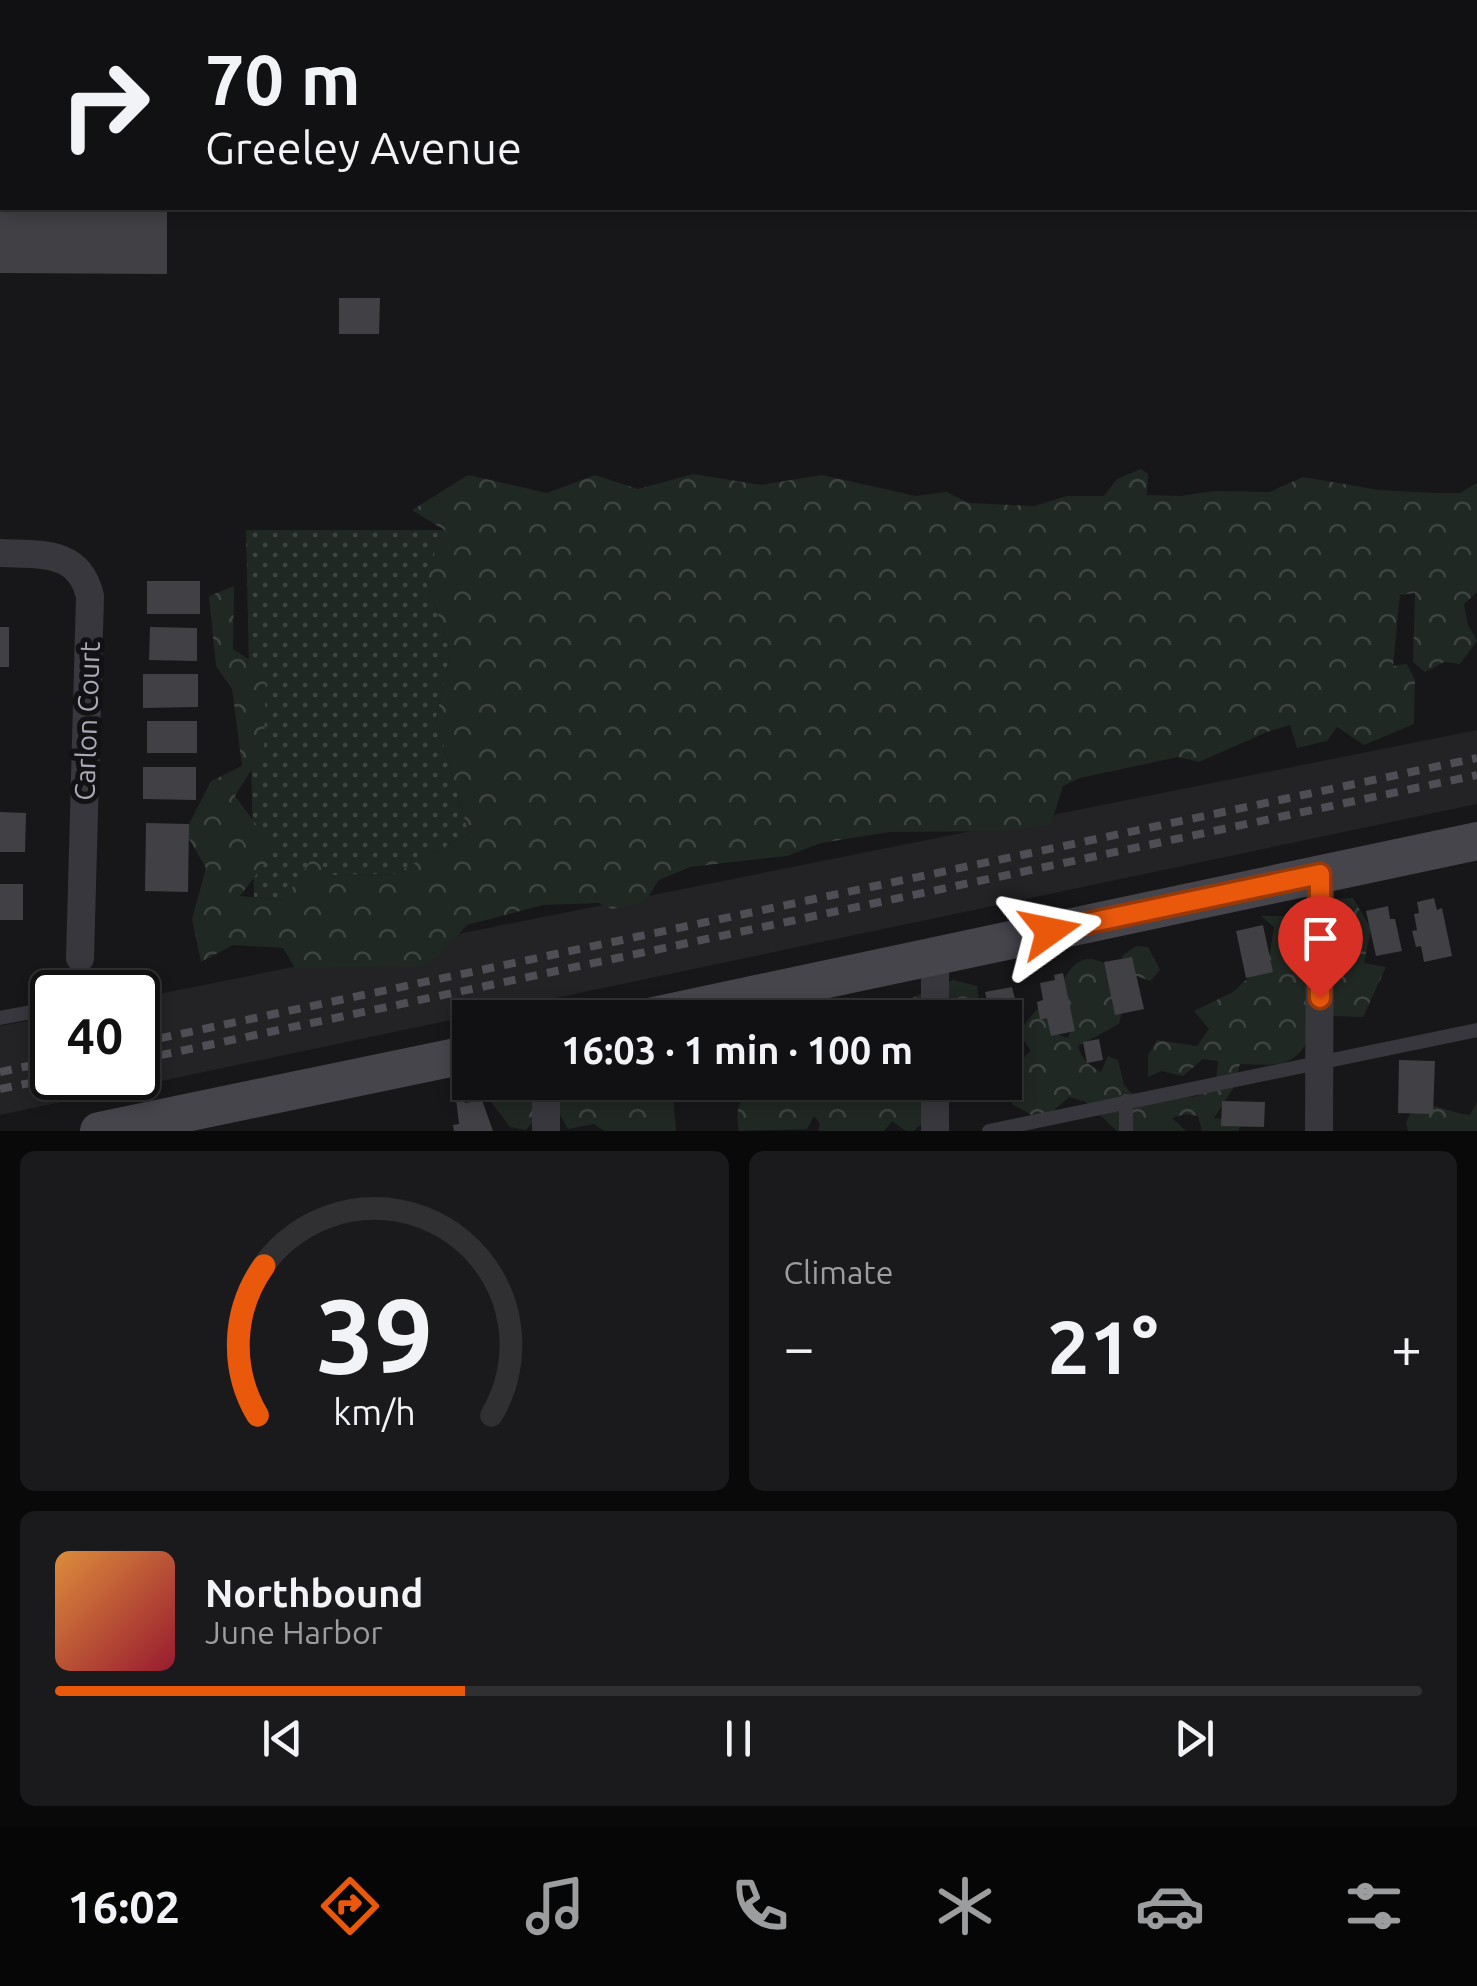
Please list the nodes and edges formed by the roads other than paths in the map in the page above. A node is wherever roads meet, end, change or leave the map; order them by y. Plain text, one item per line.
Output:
1 (0, 553) edge
2 (1477, 841) edge
3 (1320, 874) junction
4 (935, 955) junction
5 (80, 958) joint
6 (79, 970) edge
7 (727, 1000) edge
8 (935, 1000) edge
9 (30, 1012) edge
10 (0, 1018) edge
11 (1477, 1030) edge
12 (452, 1059) edge
13 (1320, 1064) junction
14 (546, 1100) edge
15 (935, 1100) edge
16 (1126, 1101) junction
17 (223, 1118) edge
18 (99, 1131) edge
19 (546, 1131) edge
20 (934, 1131) edge
21 (989, 1131) edge
22 (1126, 1131) edge
23 (1320, 1131) edge

1 - 5 street, Carlon Court
2 - 3 street
3 - 4 street
3 - 13 street
4 - 7 street
4 - 8 street
5 - 6 lane
9 - 10 lane
11 - 13 lane
12 - 17 street
13 - 16 lane
13 - 23 street
14 - 19 street
15 - 20 street
16 - 21 lane
16 - 22 lane
17 - 18 street

